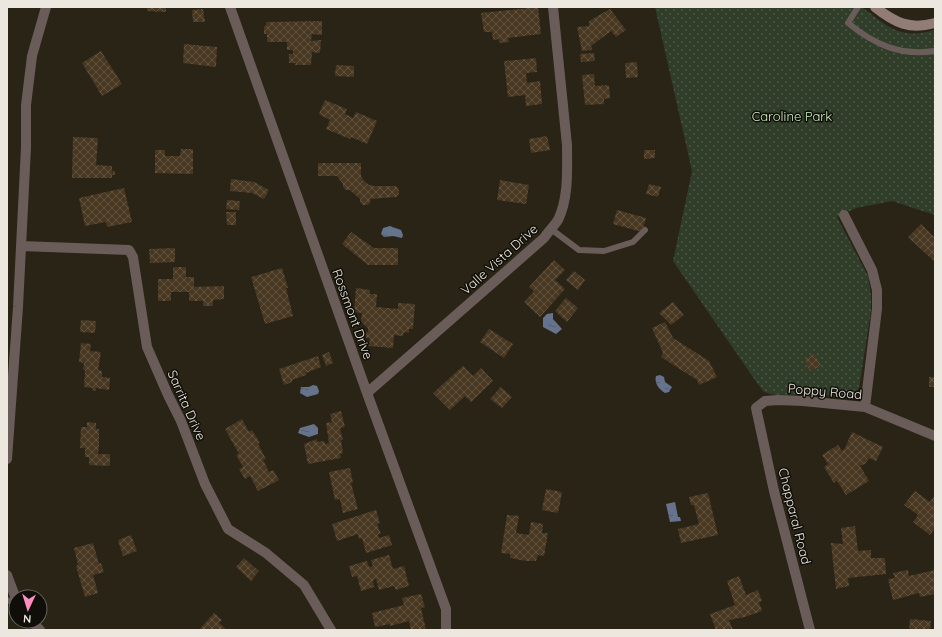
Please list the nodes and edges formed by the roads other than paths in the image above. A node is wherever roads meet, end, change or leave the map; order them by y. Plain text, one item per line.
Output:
1 (46, 7) edge
2 (230, 7) edge
3 (553, 7) edge
4 (858, 7) edge
5 (875, 7) edge
6 (935, 23) edge
7 (935, 51) edge
8 (844, 215) dead end
9 (551, 229) junction
10 (645, 230) dead end
11 (21, 246) junction
12 (367, 393) junction
13 (865, 407) junction
14 (756, 408) joint
15 (935, 436) edge
16 (7, 459) edge
17 (7, 575) edge
18 (12, 589) edge
19 (331, 630) edge
20 (446, 630) edge
21 (810, 630) edge

1 - 11 street
2 - 12 street, Rossmont Drive
3 - 9 street, Valle Vista Drive
4 - 7 lane
5 - 6 street
8 - 13 street
9 - 10 lane
9 - 12 street, Valle Vista Drive
11 - 16 street
11 - 19 street, Sarrita Drive
12 - 20 street, Rossmont Drive
13 - 14 street, Poppy Road
13 - 15 street, Poppy Road
14 - 21 street, Chapparal Road
17 - 18 street

